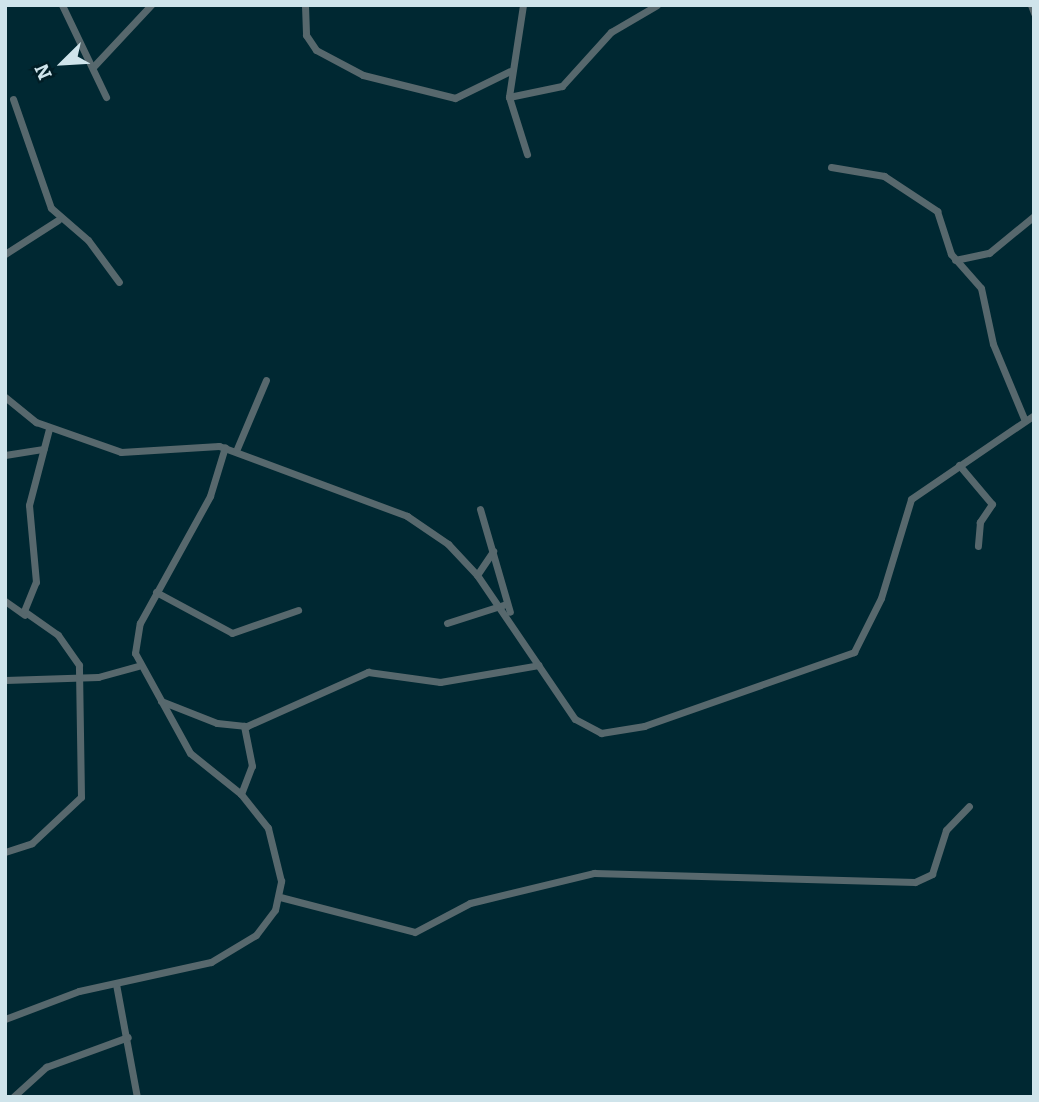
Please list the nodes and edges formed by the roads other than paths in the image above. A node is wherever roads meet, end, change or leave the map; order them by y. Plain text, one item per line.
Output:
1 (62, 5) edge
2 (151, 5) edge
3 (305, 5) edge
4 (523, 5) edge
5 (657, 5) edge
6 (1031, 5) edge
7 (1034, 13) edge
8 (93, 67) junction
9 (510, 71) junction
10 (106, 97) dead end
11 (509, 97) junction
12 (13, 99) dead end
13 (527, 154) dead end
14 (831, 167) dead end
15 (1034, 216) edge
16 (58, 220) junction
17 (5, 254) edge
18 (955, 260) junction
19 (119, 282) dead end
20 (266, 380) dead end
21 (5, 397) edge
22 (1034, 415) edge
23 (1025, 421) junction
24 (49, 429) junction
25 (225, 447) junction
26 (44, 449) junction
27 (236, 451) junction
28 (5, 455) edge
29 (959, 465) junction
30 (480, 509) dead end
31 (978, 546) dead end
32 (493, 551) junction
33 (477, 575) junction
34 (156, 592) junction
35 (5, 601) edge
36 (503, 605) junction
37 (298, 610) dead end
38 (25, 615) junction
39 (511, 617) junction
40 (447, 623) dead end
41 (539, 665) junction
42 (138, 666) junction
43 (80, 676) junction
44 (5, 680) edge
45 (160, 701) junction
46 (244, 726) junction
47 (241, 794) junction
48 (969, 806) dead end
49 (5, 852) edge
50 (280, 897) junction
51 (116, 984) junction
52 (5, 1019) edge
53 (128, 1037) junction
54 (13, 1097) edge
55 (137, 1097) edge

1 - 8 street
2 - 8 street
3 - 9 street
4 - 9 street
5 - 11 street
6 - 7 street
8 - 10 street
9 - 11 street
11 - 13 street
12 - 16 street
14 - 18 street
15 - 18 street
16 - 17 street
16 - 19 street
18 - 23 street
20 - 27 street
21 - 24 street
22 - 23 street
23 - 29 street
24 - 25 street
24 - 26 street
25 - 27 street
25 - 34 street
26 - 28 street
26 - 38 street
27 - 33 street
29 - 31 street
29 - 41 street
30 - 32 street
32 - 33 street
32 - 39 street
33 - 36 street
34 - 37 street
34 - 42 street
35 - 38 street
36 - 39 street
36 - 40 street
38 - 43 street
39 - 41 street
41 - 46 street
42 - 43 street
42 - 45 street
43 - 44 street
43 - 49 street
45 - 46 street
45 - 47 street
46 - 47 street
47 - 50 street
48 - 50 street
50 - 51 street
51 - 52 street
51 - 53 street
53 - 54 street
53 - 55 street

